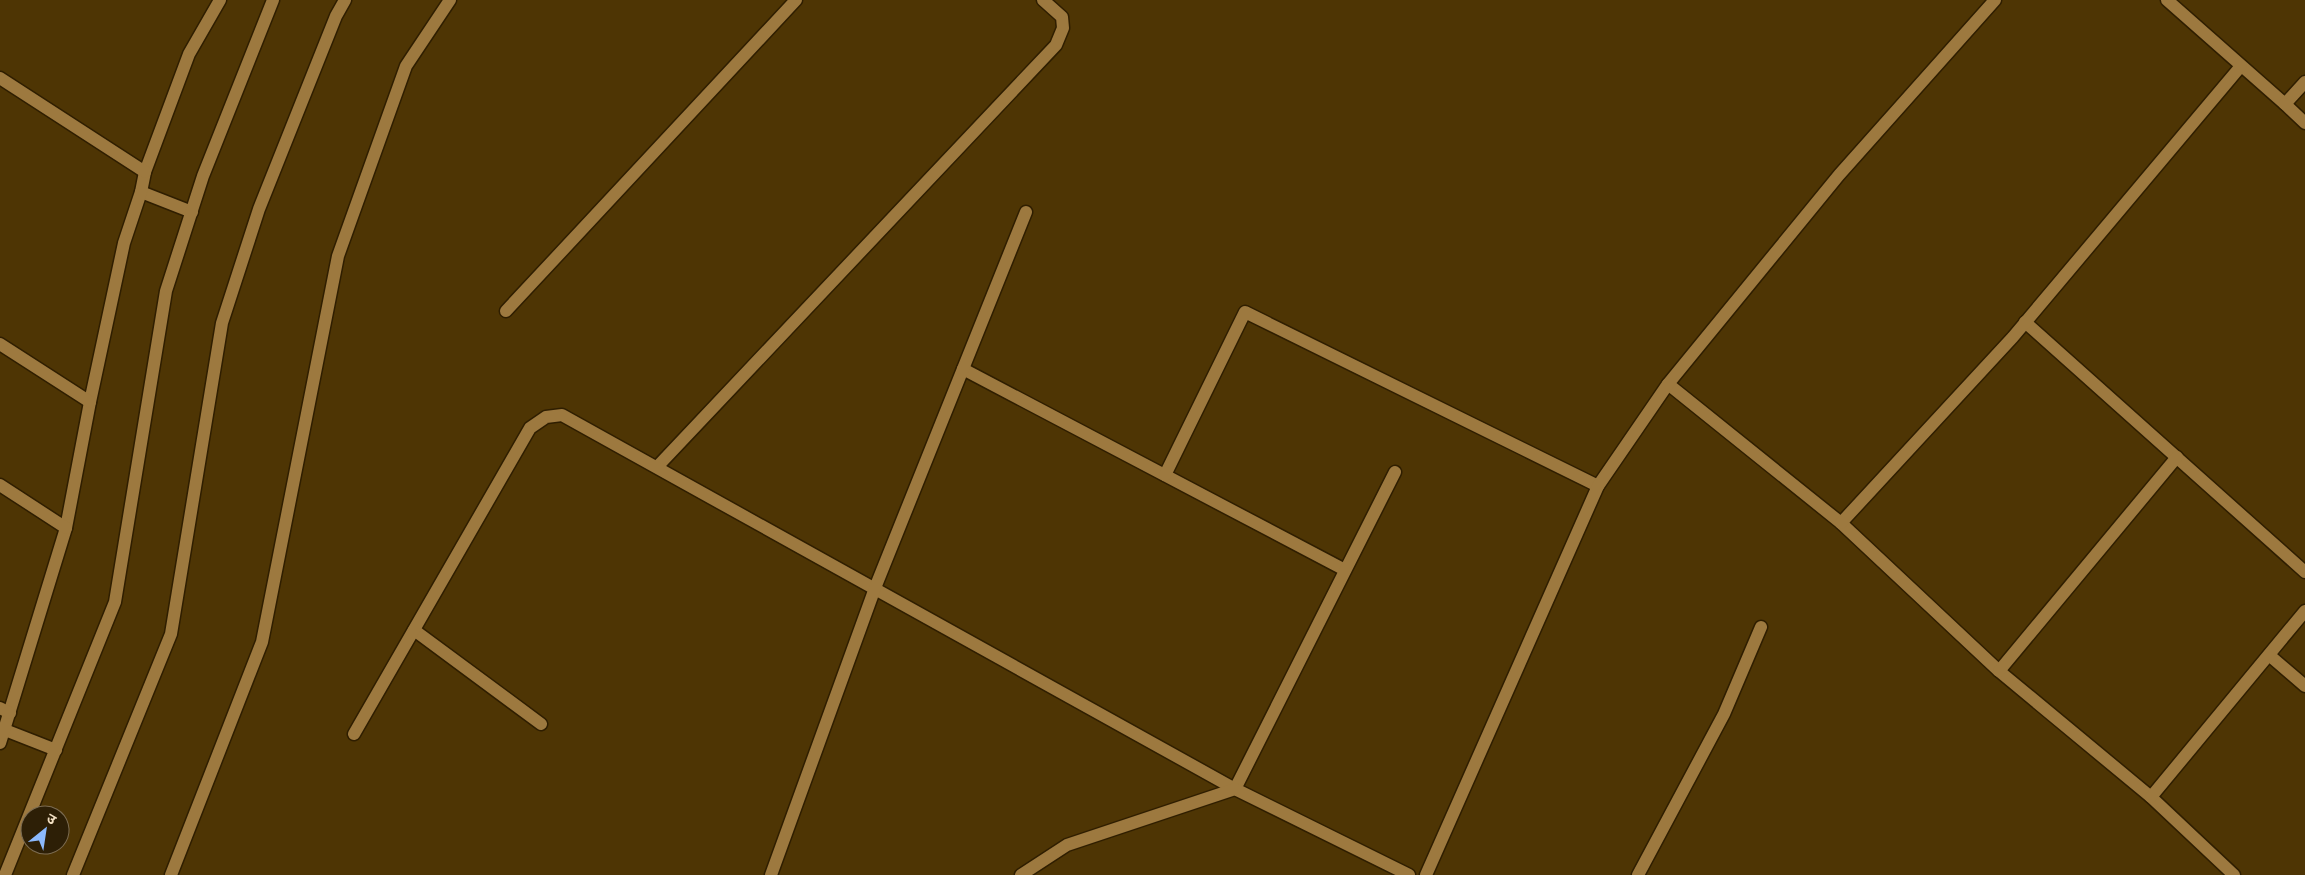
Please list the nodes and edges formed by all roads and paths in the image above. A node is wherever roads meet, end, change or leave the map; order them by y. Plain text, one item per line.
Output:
1 (220, 0) edge
2 (273, 0) edge
3 (345, 0) edge
4 (450, 0) edge
5 (796, 0) edge
6 (1043, 0) edge
7 (1995, 0) edge
8 (2167, 0) edge
9 (2241, 66) junction
10 (0, 78) edge
11 (2305, 82) edge
12 (2285, 104) junction
13 (2305, 123) edge
14 (145, 172) junction
15 (141, 192) junction
16 (192, 212) junction
17 (1026, 212) dead end
18 (506, 310) dead end
19 (2025, 322) junction
20 (0, 344) edge
21 (963, 369) junction
22 (1668, 384) junction
23 (90, 402) junction
24 (2176, 457) junction
25 (657, 467) junction
26 (1395, 472) dead end
27 (1165, 475) junction
28 (0, 485) edge
29 (1598, 486) junction
30 (1841, 523) junction
31 (66, 528) junction
32 (1346, 570) junction
33 (2305, 572) edge
34 (875, 588) junction
35 (2305, 611) edge
36 (1761, 627) dead end
37 (414, 630) junction
38 (2269, 655) junction
39 (1999, 671) junction
40 (2305, 686) edge
41 (5, 710) edge
42 (541, 724) dead end
43 (5, 730) junction
44 (354, 734) dead end
45 (0, 743) edge
46 (56, 750) junction
47 (1236, 789) junction
48 (2151, 797) junction
49 (5, 875) edge
50 (73, 875) edge
51 (171, 875) edge
52 (771, 875) edge
53 (1021, 875) edge
54 (1409, 875) edge
55 (1426, 875) edge
56 (1638, 875) edge
57 (2234, 875) edge

1 - 14 street
2 - 16 street
3 - 50 street
4 - 51 street
5 - 18 street
6 - 25 street
7 - 22 street
8 - 9 street
9 - 12 street
9 - 19 street
10 - 14 street
11 - 12 street
12 - 13 street
14 - 15 street
15 - 16 street
15 - 23 street
16 - 46 street
17 - 21 street
19 - 24 street
19 - 30 street
20 - 23 street
21 - 27 street
21 - 34 street
22 - 29 street
22 - 30 street
23 - 31 street
24 - 33 street
24 - 39 street
25 - 34 street
25 - 37 street
26 - 32 street
27 - 29 street
27 - 32 street
28 - 31 street
29 - 55 street
30 - 39 street
31 - 41 street
32 - 47 street
34 - 47 street
34 - 52 street
35 - 38 street
36 - 56 street
37 - 42 street
37 - 44 street
38 - 40 street
38 - 48 street
39 - 48 street
41 - 43 street
43 - 45 street
43 - 46 street
46 - 49 street
47 - 53 street
47 - 54 street
48 - 57 street

